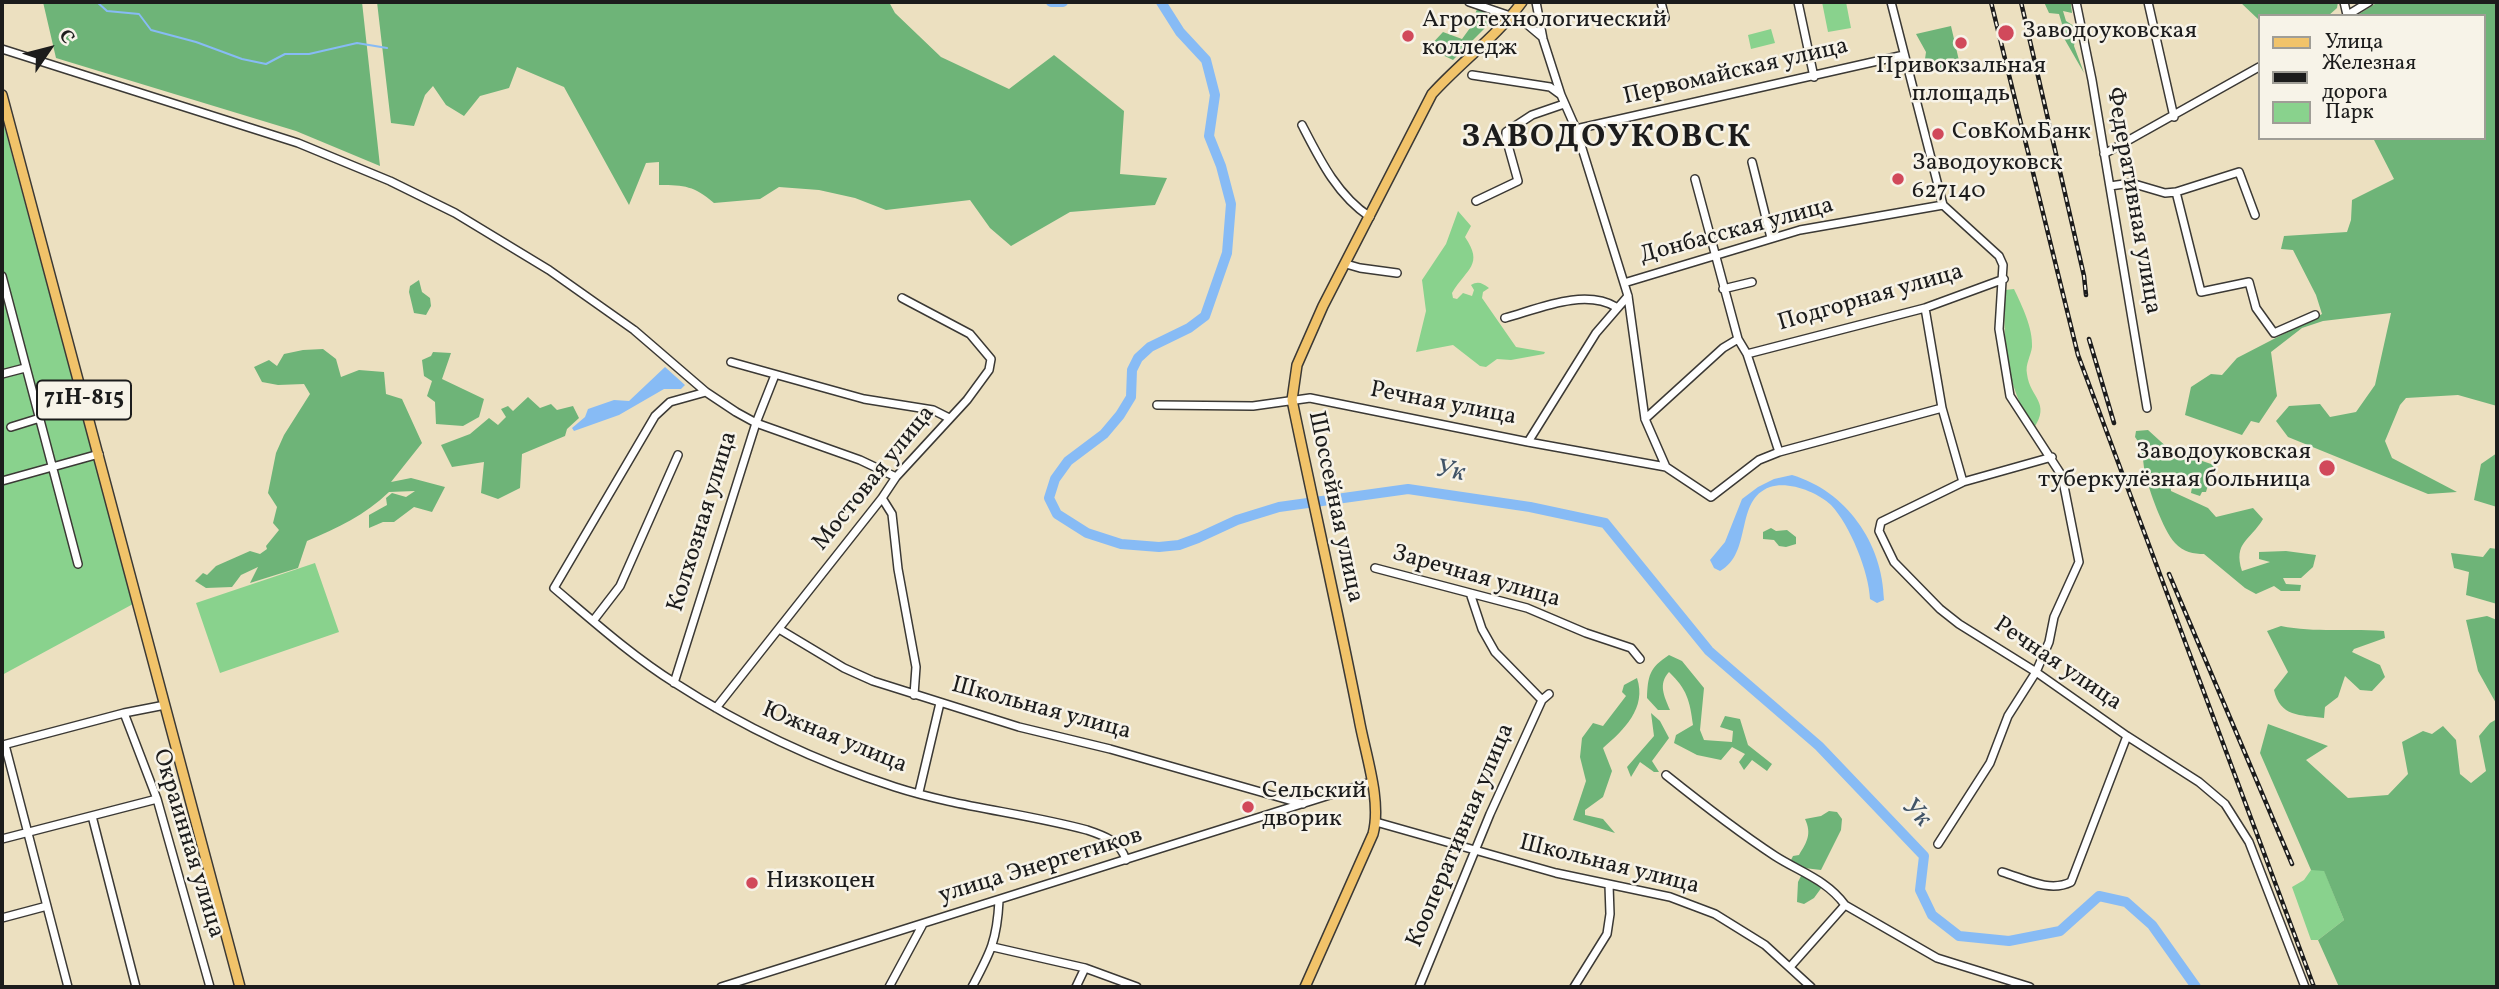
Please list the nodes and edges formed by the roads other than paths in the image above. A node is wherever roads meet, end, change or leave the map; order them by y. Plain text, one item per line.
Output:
1 (1469, 2) edge
2 (1522, 2) edge
3 (1536, 2) edge
4 (1661, 2) edge
5 (1798, 2) edge
6 (1891, 2) edge
7 (2076, 2) edge
8 (2148, 2) edge
9 (2369, 2) edge
10 (2348, 14) edge
11 (1511, 17) junction
12 (1665, 18) dead end
13 (1543, 39) junction
14 (2, 49) edge
15 (1904, 55) junction
16 (2258, 69) edge
17 (1472, 75) dead end
18 (1814, 76) junction
19 (2, 94) edge
20 (1561, 95) junction
21 (1564, 104) junction
22 (2174, 117) junction
23 (1302, 125) dead end
24 (1576, 129) junction
25 (2104, 154) junction
26 (1752, 162) dead end
27 (1695, 179) dead end
28 (2110, 186) junction
29 (2176, 192) junction
30 (1476, 201) dead end
31 (1943, 205) junction
32 (2255, 215) dead end
33 (1370, 217) junction
34 (1772, 239) junction
35 (1713, 256) junction
36 (1346, 264) junction
37 (1397, 273) dead end
38 (2, 276) edge
39 (2004, 279) junction
40 (1752, 282) dead end
41 (1624, 283) junction
42 (1723, 289) junction
43 (1628, 296) junction
44 (902, 298) dead end
45 (1616, 307) junction
46 (1925, 307) junction
47 (2315, 315) dead end
48 (1505, 318) dead end
49 (1738, 339) junction
50 (1747, 354) junction
51 (731, 362) dead end
52 (26, 368) junction
53 (2, 374) edge
54 (775, 375) junction
55 (706, 392) junction
56 (1292, 400) junction
57 (1157, 405) dead end
58 (1942, 408) junction
59 (2147, 408) dead end
60 (40, 418) junction
61 (949, 418) junction
62 (1644, 418) junction
63 (756, 423) junction
64 (11, 427) dead end
65 (1528, 442) junction
66 (1779, 452) junction
67 (99, 454) junction
68 (678, 455) dead end
69 (2052, 457) junction
70 (53, 465) junction
71 (1666, 467) junction
72 (896, 477) junction
73 (2, 481) edge
74 (1963, 482) junction
75 (881, 498) junction
76 (78, 564) dead end
77 (1375, 568) dead end
78 (1471, 593) junction
79 (593, 621) junction
80 (779, 629) junction
81 (1640, 659) dead end
82 (2036, 672) junction
83 (674, 683) junction
84 (1549, 694) dead end
85 (914, 695) junction
86 (1542, 700) junction
87 (940, 703) junction
88 (165, 705) junction
89 (716, 708) junction
90 (124, 713) junction
91 (2127, 736) junction
92 (4, 745) edge
93 (1666, 775) dead end
94 (1371, 782) junction
95 (919, 792) junction
96 (156, 799) junction
97 (1303, 804) junction
98 (92, 816) junction
99 (1376, 822) junction
100 (27, 832) junction
101 (2, 839) edge
102 (1938, 844) dead end
103 (1476, 851) junction
104 (1126, 860) junction
105 (2002, 872) dead end
106 (1609, 885) junction
107 (999, 901) junction
108 (1844, 905) junction
109 (47, 906) junction
110 (2, 918) edge
111 (922, 924) junction
112 (993, 947) junction
113 (1790, 967) junction
114 (1085, 968) junction
115 (68, 987) edge
116 (136, 987) edge
117 (210, 987) edge
118 (240, 987) edge
119 (721, 987) edge
120 (889, 987) edge
121 (972, 987) edge
122 (1076, 987) edge
123 (1137, 987) edge
124 (1305, 987) edge
125 (1419, 987) edge
126 (1574, 987) edge
127 (1811, 987) edge
128 (2030, 987) edge
129 (2305, 987) edge

1 - 11 street
2 - 11 main road, Шоссейная улица
3 - 13 street
4 - 12 street
5 - 18 street
6 - 15 street
7 - 25 street, Федеративная улица
8 - 22 street
9 - 10 street
11 - 13 street
11 - 33 main road, Шоссейная улица
13 - 20 street
14 - 55 street
15 - 18 street, Первомайская улица
15 - 31 street
16 - 22 street
17 - 20 street
18 - 24 street, Первомайская улица
19 - 67 main road, 71Н-815
20 - 21 street
21 - 24 street
21 - 30 street
22 - 25 street
23 - 33 street
24 - 41 street
25 - 28 street, Федеративная улица
26 - 34 street
27 - 35 street
28 - 29 street
28 - 59 street, Федеративная улица
29 - 32 street
29 - 47 street
31 - 34 street, Донбасская улица
31 - 39 street
33 - 36 main road, Шоссейная улица
34 - 35 street, Донбасская улица
35 - 41 street, Донбасская улица
35 - 42 street
36 - 37 street
36 - 56 main road, Шоссейная улица
38 - 52 street
39 - 46 street, Подгорная улица
39 - 69 street
40 - 42 street
41 - 43 street
42 - 49 street
43 - 45 street
43 - 62 street
44 - 61 street, Мостовая улица
45 - 48 street
45 - 65 street
46 - 50 street, Подгорная улица
46 - 58 street
49 - 50 street
49 - 62 street
50 - 66 street
51 - 54 street
52 - 53 street
52 - 60 street
54 - 61 street
54 - 63 street, Колхозная улица
55 - 63 street
55 - 79 street, Южная улица
56 - 57 street, Речная улица
56 - 65 street, Речная улица
56 - 94 main road, Шоссейная улица
58 - 66 street
58 - 74 street
60 - 64 street
60 - 70 street
61 - 72 street, Мостовая улица
62 - 71 street
63 - 72 street
63 - 83 street, Колхозная улица
65 - 71 street, Речная улица
66 - 71 street, Речная улица
67 - 70 street
67 - 88 main road, 71Н-815
68 - 79 street
69 - 74 street
69 - 82 street
70 - 73 street
70 - 76 street
72 - 75 street, Мостовая улица
74 - 82 street, Речная улица
75 - 80 street, Мостовая улица
75 - 85 street
77 - 78 street, Заречная улица
78 - 81 street, Заречная улица
78 - 86 street
79 - 83 street, Южная улица
80 - 85 street, Школьная улица
80 - 89 street, Мостовая улица
82 - 91 street, Речная улица
82 - 102 street
83 - 89 street, Южная улица
84 - 86 street, Кооперативная улица
85 - 87 street, Школьная улица
86 - 103 street, Кооперативная улица
87 - 95 street
87 - 97 street, Школьная улица
88 - 90 street
88 - 118 main road, 71Н-815
89 - 95 street, Южная улица
90 - 92 street
90 - 96 street, Окраинная улица
91 - 105 street
91 - 129 street, Речная улица
92 - 100 street
93 - 108 street
94 - 97 street, улица Энергетиков
94 - 99 main road, Шоссейная улица
95 - 104 street, Южная улица
96 - 98 street
96 - 117 street, Окраинная улица
97 - 104 street, улица Энергетиков
98 - 100 street
98 - 116 street
99 - 103 street, Школьная улица
99 - 124 main road, Шоссейная улица
100 - 101 street
100 - 109 street
103 - 106 street, Школьная улица
103 - 125 street, Кооперативная улица
104 - 107 street, улица Энергетиков
106 - 113 street, Школьная улица
106 - 126 street
107 - 111 street, улица Энергетиков
107 - 112 street
108 - 113 street
108 - 128 street
109 - 110 street
109 - 115 street
111 - 119 street, улица Энергетиков
111 - 120 street
112 - 114 street
112 - 121 street
113 - 127 street, Школьная улица
114 - 122 street
114 - 123 street

